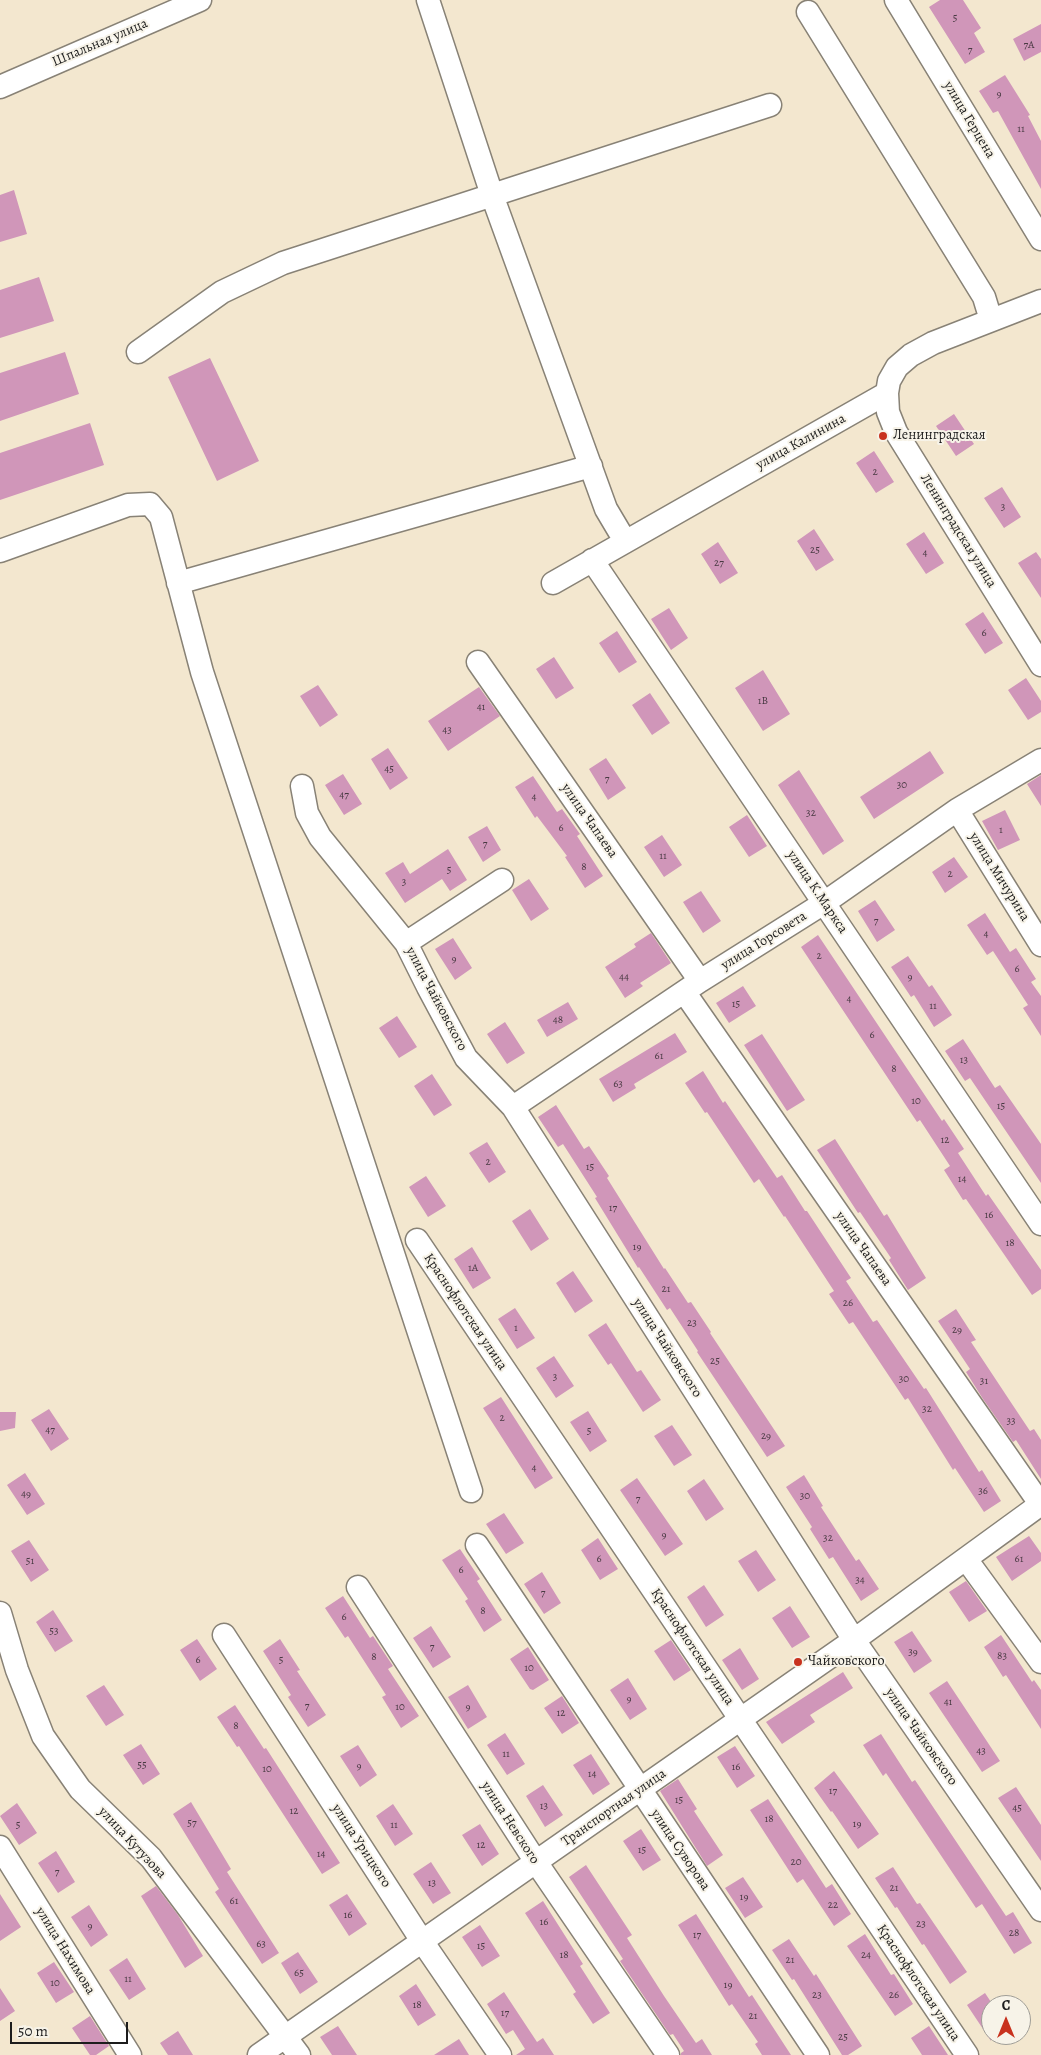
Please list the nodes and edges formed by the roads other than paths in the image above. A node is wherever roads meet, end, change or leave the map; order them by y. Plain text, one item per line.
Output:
1 (200, 0) edge
2 (428, 0) edge
3 (896, 0) edge
4 (808, 12) dead end
5 (0, 87) edge
6 (770, 105) dead end
7 (492, 195) junction
8 (1041, 239) edge
9 (1041, 301) edge
10 (991, 320) junction
11 (138, 352) dead end
12 (887, 393) junction
13 (591, 466) junction
14 (625, 541) junction
15 (0, 551) edge
16 (592, 560) junction
17 (178, 583) junction
18 (553, 583) dead end
19 (478, 662) dead end
20 (1041, 665) edge
21 (1041, 760) edge
22 (302, 786) dead end
23 (957, 810) junction
24 (502, 880) dead end
25 (824, 903) junction
26 (406, 943) junction
27 (1041, 945) edge
28 (693, 987) junction
29 (513, 1107) junction
30 (1041, 1224) edge
31 (417, 1240) dead end
32 (471, 1491) dead end
33 (1041, 1505) edge
34 (477, 1545) dead end
35 (966, 1559) junction
36 (358, 1587) dead end
37 (0, 1613) edge
38 (224, 1634) dead end
39 (854, 1640) junction
40 (1041, 1662) edge
41 (741, 1719) junction
42 (640, 1790) junction
43 (0, 1847) edge
44 (536, 1862) junction
45 (1041, 1910) edge
46 (422, 1942) junction
47 (286, 2036) junction
48 (130, 2055) edge
49 (260, 2055) edge
50 (299, 2055) edge
51 (500, 2055) edge
52 (668, 2055) edge
53 (818, 2055) edge
54 (967, 2055) edge

1 - 5 street, Шпальная улица
2 - 7 street
3 - 8 street, улица Герцена
4 - 10 street
6 - 7 street
7 - 11 street
7 - 13 street
9 - 10 street
10 - 12 street
12 - 14 street, улица Калинина
12 - 20 street, Ленинградская улица
13 - 14 street
13 - 17 street
14 - 16 street, улица Калинина
15 - 17 street
16 - 18 street, улица Калинина
16 - 25 street, улица К.Маркса
17 - 32 street
19 - 28 street, улица Чапаева
21 - 23 street, улица Горсовета
22 - 26 street, улица Чайковского
23 - 25 street, улица Горсовета
23 - 27 street, улица Мичурина
24 - 26 street
25 - 28 street, улица Горсовета
25 - 30 street, улица К.Маркса
26 - 29 street, улица Чайковского
28 - 29 street, улица Горсовета
28 - 33 street, улица Чапаева
29 - 39 street, улица Чайковского
31 - 41 street, Краснофлотская улица
33 - 35 street, Транспортная улица
34 - 42 street, улица Суворова
35 - 39 street, Транспортная улица
35 - 40 street
36 - 44 street, улица Невского
37 - 47 street, улица Кутузова
38 - 46 street, улица Урицкого
39 - 41 street, Транспортная улица
39 - 45 street, улица Чайковского
41 - 42 street, Транспортная улица
41 - 54 street, Краснофлотская улица
42 - 44 street, Транспортная улица
42 - 53 street, улица Суворова
43 - 48 street, улица Нахимова
44 - 46 street, Транспортная улица
44 - 52 street, улица Невского
46 - 47 street, Транспортная улица
46 - 51 street, улица Урицкого
47 - 49 street, Транспортная улица
47 - 50 street, улица Кутузова

